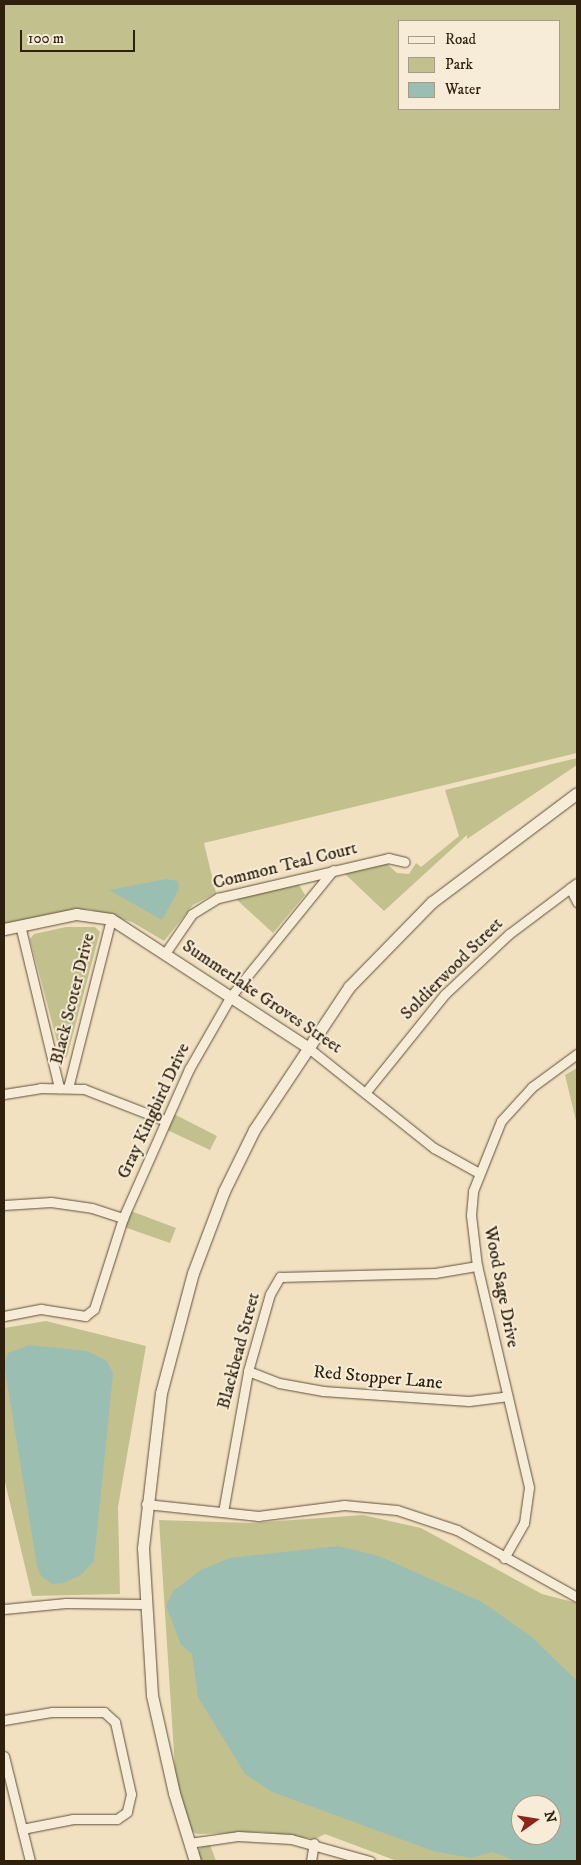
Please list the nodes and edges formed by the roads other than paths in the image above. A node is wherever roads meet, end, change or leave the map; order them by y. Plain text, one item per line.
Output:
1 (577, 793) edge
2 (406, 862) dead end
3 (333, 870) junction
4 (574, 886) edge
5 (577, 902) edge
6 (111, 919) junction
7 (20, 925) junction
8 (4, 929) edge
9 (166, 952) junction
10 (231, 996) junction
11 (306, 1046) junction
12 (577, 1054) edge
13 (64, 1088) junction
14 (365, 1093) junction
15 (4, 1094) edge
16 (164, 1120) junction
17 (479, 1173) junction
18 (4, 1205) edge
19 (123, 1218) junction
20 (477, 1266) junction
21 (4, 1316) edge
22 (248, 1371) junction
23 (507, 1396) junction
24 (146, 1504) junction
25 (223, 1512) junction
26 (504, 1558) junction
27 (577, 1597) edge
28 (144, 1604) junction
29 (4, 1609) edge
30 (4, 1720) edge
31 (4, 1756) edge
32 (22, 1829) junction
33 (189, 1843) junction
34 (314, 1843) junction
35 (30, 1861) edge
36 (196, 1861) edge
37 (311, 1861) edge
38 (370, 1861) edge

1 - 11 main road
2 - 3 street, Common Teal Court
3 - 9 street, Common Teal Court
3 - 10 street, Gray Kingbird Drive
4 - 5 street
4 - 14 street, Soldierwood Street
6 - 7 main road, Summerlake Groves Street
6 - 9 main road, Summerlake Groves Street
6 - 13 street, Black Scoter Drive
7 - 8 main road, Summerlake Groves Street
7 - 13 street
9 - 10 main road, Summerlake Groves Street
10 - 11 main road, Summerlake Groves Street
10 - 16 street, Gray Kingbird Drive
11 - 14 street, Summerlake Groves Street
11 - 24 main road
12 - 17 street, Wood Sage Drive
13 - 15 street
13 - 16 street
14 - 17 street, Summerlake Groves Street
16 - 19 street, Gray Kingbird Drive
17 - 20 street, Wood Sage Drive
18 - 19 street
19 - 21 street, Gray Kingbird Drive
20 - 22 street, Blackbead Street
20 - 23 street, Wood Sage Drive
22 - 23 street, Red Stopper Lane
22 - 25 street, Blackbead Street
23 - 26 street, Wood Sage Drive
24 - 25 street
24 - 28 main road
25 - 26 street
26 - 27 street
28 - 29 street
28 - 33 main road
30 - 32 street
31 - 32 street
32 - 35 street
33 - 34 street
33 - 36 main road
34 - 37 street
34 - 38 street

